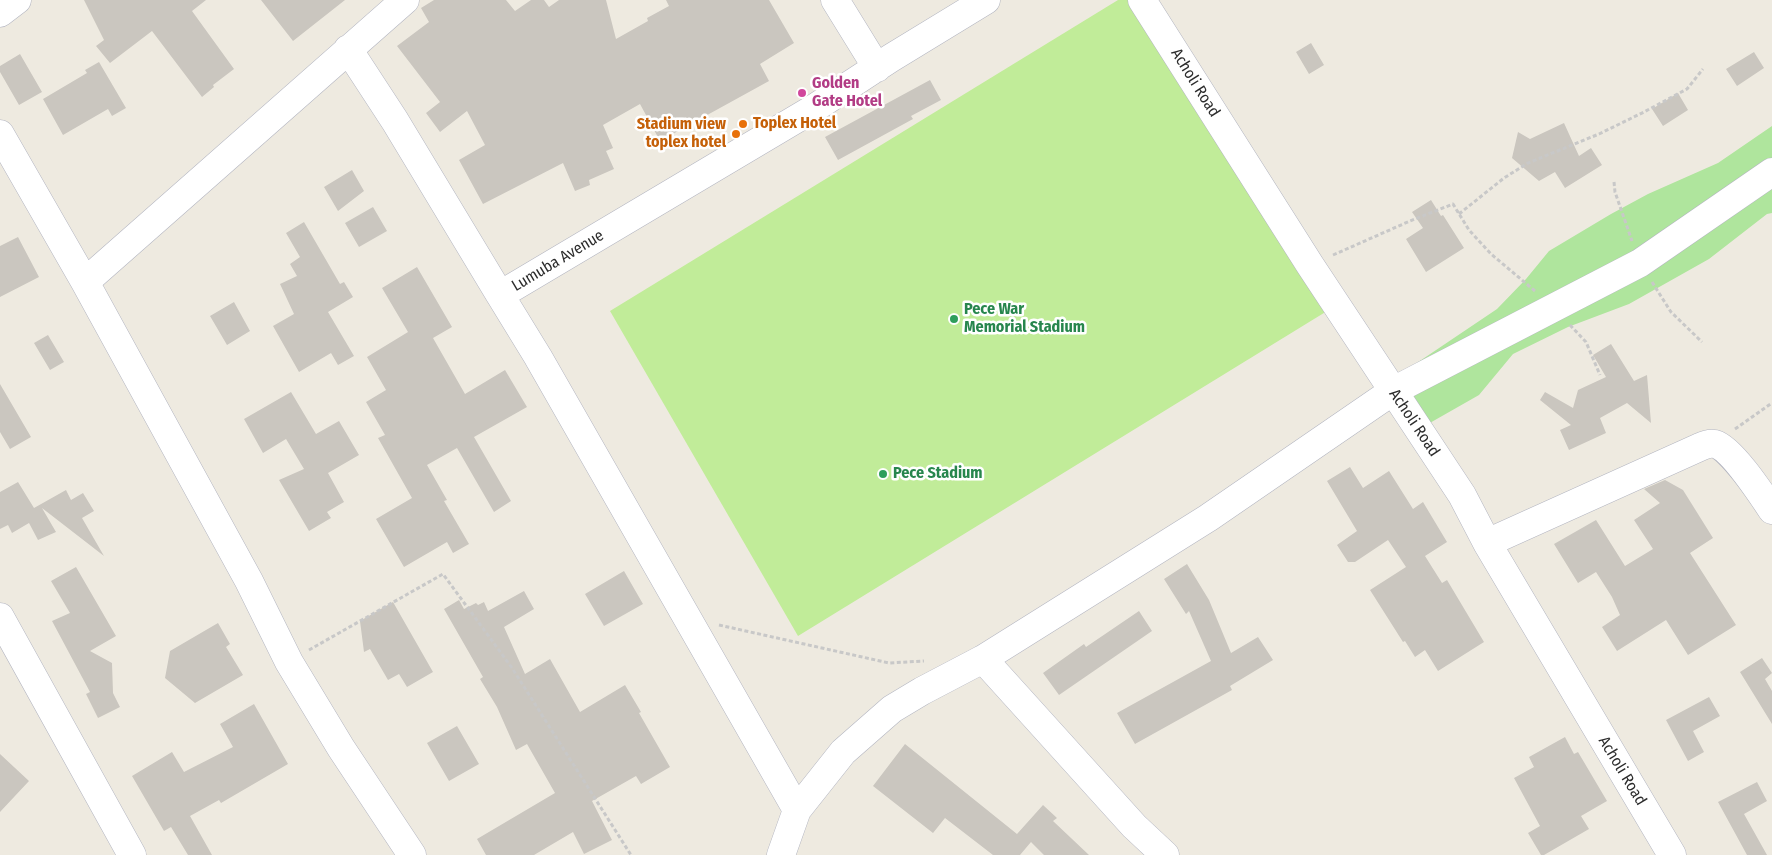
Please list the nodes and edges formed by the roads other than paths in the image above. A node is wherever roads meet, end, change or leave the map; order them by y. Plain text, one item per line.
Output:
1 (17, 0) edge
2 (406, 0) edge
3 (835, 0) edge
4 (986, 0) edge
5 (1142, 0) edge
6 (0, 13) edge
7 (348, 49) junction
8 (876, 68) junction
9 (0, 134) edge
10 (7, 166) edge
11 (1772, 172) edge
12 (85, 282) junction
13 (500, 295) junction
14 (1393, 391) junction
15 (1772, 510) edge
16 (1487, 543) junction
17 (0, 617) edge
18 (983, 658) junction
19 (797, 810) junction
20 (132, 855) edge
21 (412, 855) edge
22 (781, 855) edge
23 (1165, 855) edge
24 (1672, 855) edge

1 - 6 street
2 - 7 street
3 - 8 street
4 - 8 street
5 - 14 street, Acholi Road
7 - 12 street
7 - 13 street, Lumuba Avenue
8 - 13 street, Lumuba Avenue
9 - 10 street
10 - 12 street
11 - 14 street
12 - 21 street
13 - 19 street
14 - 16 street, Acholi Road
14 - 18 street
15 - 16 street
16 - 24 street, Acholi Road
17 - 20 street
18 - 19 street
18 - 23 street
19 - 22 street

